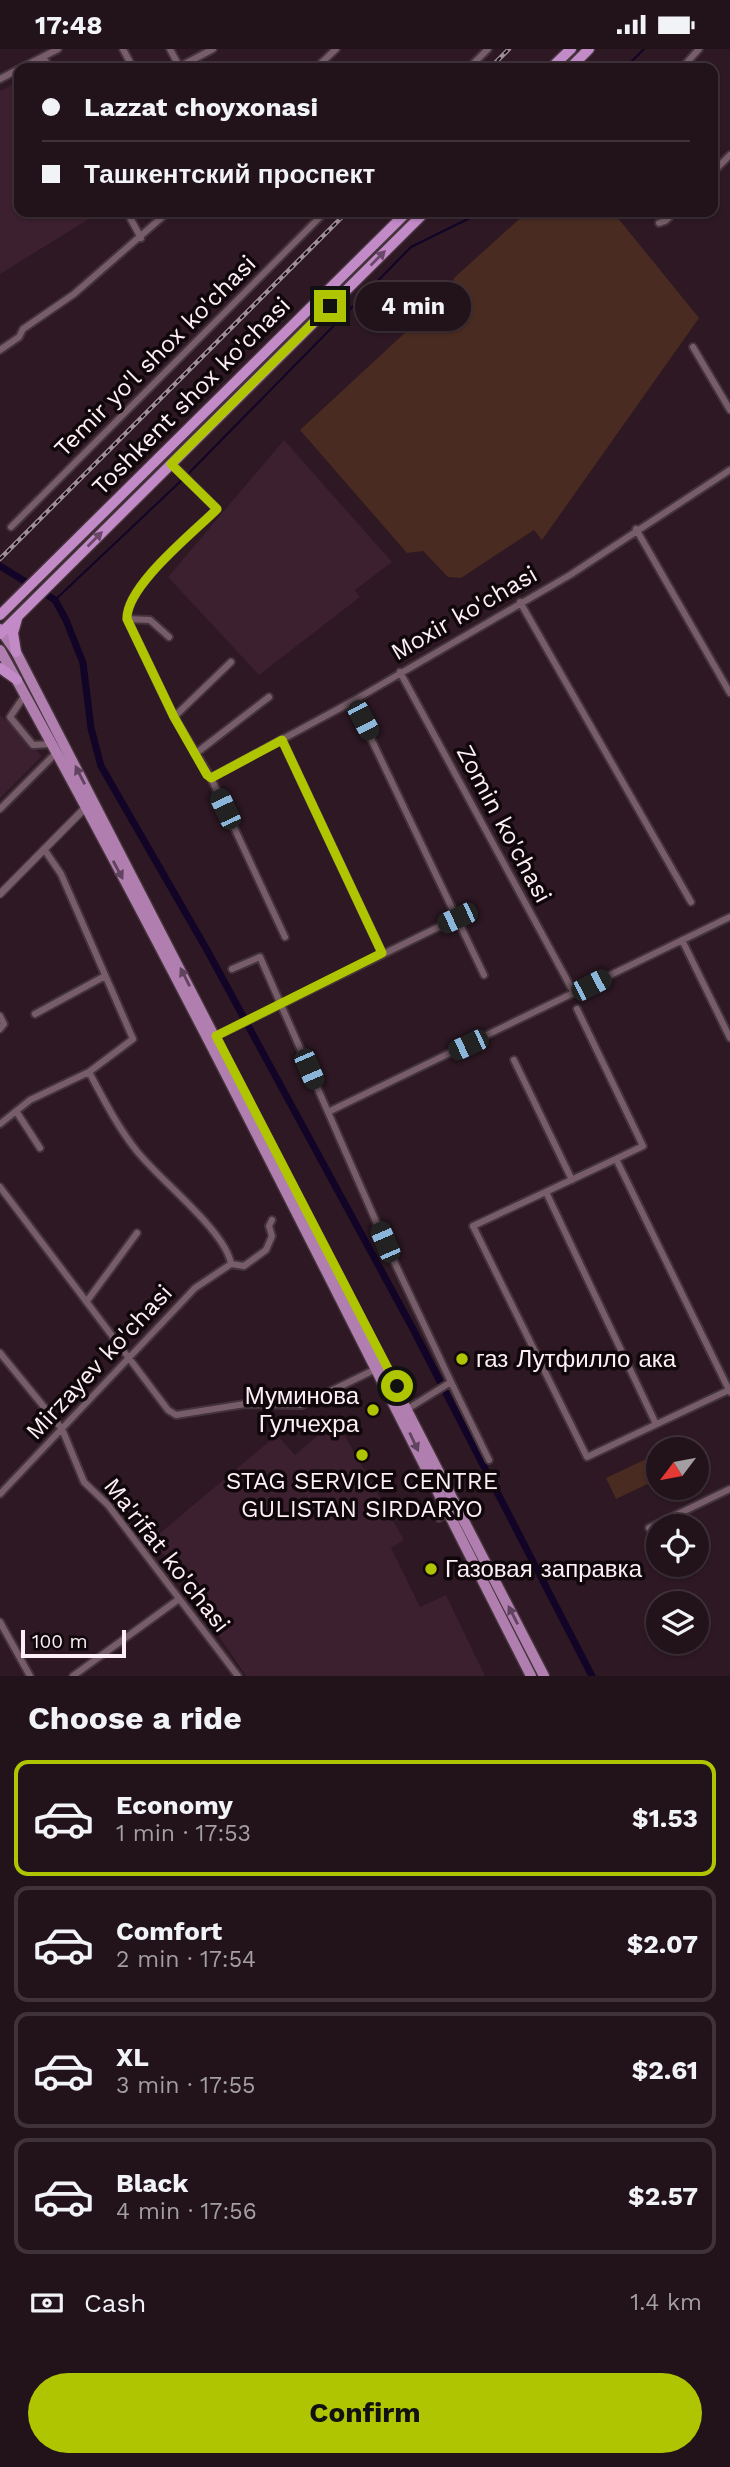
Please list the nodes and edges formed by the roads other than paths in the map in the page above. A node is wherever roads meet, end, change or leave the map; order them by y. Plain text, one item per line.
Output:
1 (58, 49) edge
2 (213, 49) edge
3 (336, 49) edge
4 (488, 49) edge
5 (570, 49) edge
6 (589, 49) edge
7 (699, 49) edge
8 (43, 57) junction
9 (32, 63) edge
10 (47, 63) edge
11 (187, 63) edge
12 (321, 63) edge
13 (474, 63) edge
14 (556, 63) edge
15 (575, 63) edge
16 (686, 63) edge
17 (130, 217) edge
18 (163, 217) edge
19 (321, 217) edge
20 (402, 217) edge
21 (420, 217) edge
22 (670, 217) edge
23 (659, 223) dead end
24 (141, 238) junction
25 (693, 347) dead end
26 (0, 350) edge
27 (730, 410) edge
28 (171, 464) junction
29 (730, 470) edge
30 (11, 527) dead end
31 (636, 529) junction
32 (520, 602) junction
33 (20, 614) junction
34 (0, 615) edge
35 (127, 619) junction
36 (1, 631) edge
37 (169, 637) dead end
38 (0, 650) edge
39 (16, 652) junction
40 (231, 662) dead end
41 (0, 668) edge
42 (400, 672) junction
43 (17, 680) junction
44 (730, 693) edge
45 (25, 695) junction
46 (269, 697) dead end
47 (353, 701) junction
48 (174, 717) junction
49 (282, 740) junction
50 (53, 748) junction
51 (194, 754) junction
52 (211, 778) junction
53 (85, 807) junction
54 (0, 809) edge
55 (44, 849) junction
56 (0, 894) edge
57 (691, 902) dead end
58 (730, 916) edge
59 (457, 918) junction
60 (285, 937) dead end
61 (682, 940) junction
62 (382, 953) junction
63 (232, 969) dead end
64 (484, 975) dead end
65 (106, 976) junction
66 (574, 993) junction
67 (280, 1003) junction
68 (577, 1009) dead end
69 (36, 1014) dead end
70 (0, 1016) edge
71 (0, 1029) edge
72 (216, 1036) junction
73 (730, 1038) edge
74 (514, 1060) dead end
75 (89, 1072) junction
76 (16, 1111) junction
77 (328, 1112) junction
78 (0, 1124) edge
79 (40, 1147) dead end
80 (616, 1159) junction
81 (572, 1180) junction
82 (0, 1187) edge
83 (547, 1192) junction
84 (272, 1220) dead end
85 (137, 1233) dead end
86 (231, 1264) junction
87 (88, 1301) junction
88 (0, 1353) edge
89 (130, 1358) junction
90 (376, 1369) junction
91 (449, 1383) junction
92 (729, 1391) edge
93 (409, 1408) junction
94 (656, 1424) junction
95 (62, 1429) junction
96 (489, 1460) dead end
97 (730, 1489) edge
98 (0, 1494) edge
99 (678, 1514) edge
100 (179, 1599) junction
101 (0, 1622) edge
102 (30, 1676) edge
103 (73, 1676) edge
104 (238, 1676) edge
105 (531, 1676) edge
106 (544, 1676) edge

1 - 8 street
2 - 11 street
3 - 12 street
4 - 13 street
5 - 14 highway
6 - 15 highway
7 - 16 street
8 - 9 street
8 - 10 street
17 - 24 street
18 - 24 street
19 - 30 street, Temir yo'l shox ko'chasi
20 - 34 highway, Toshkent shox ko'chasi
28 -> 21 highway
22 - 23 street
24 - 26 street
25 - 27 street
33 -> 28 highway
28 - 35 street
29 - 31 street, Moxir ko'chasi
31 - 32 street, Moxir ko'chasi
31 - 44 street
32 - 42 street, Moxir ko'chasi
32 - 57 street
33 - 36 highway
33 - 39 highway
35 - 37 street
35 - 48 street
36 - 39 main road
38 - 43 main road
72 -> 39 main road
40 - 48 street
41 - 43 highway
42 - 47 street, Moxir ko'chasi
42 - 66 street, Zomin ko'chasi
43 - 45 main road
45 - 50 main road
45 - 50 street
46 - 51 street
47 - 49 street, Moxir ko'chasi
47 - 59 street
48 - 51 street
49 - 52 street, Moxir ko'chasi
49 - 62 street
50 - 53 main road
50 - 54 street
51 - 52 street
52 - 60 street
53 - 55 street
53 -> 90 main road
55 - 56 street
55 - 65 street
58 - 61 street
59 - 62 street
59 - 64 street
61 - 66 street
61 - 73 street
62 - 67 street
63 - 67 street
65 - 69 street
65 - 75 street
66 - 77 street
67 - 72 street
67 - 77 street
68 - 80 street
70 - 71 street
72 - 93 main road
74 - 81 street
75 - 76 street
75 - 86 street
76 - 78 street
76 - 79 street
77 - 91 street
80 - 81 street
80 - 92 street
81 - 83 street
82 - 87 street
83 - 94 street
83 - 94 street
84 - 86 street, Mirzayev ko'chasi
85 - 87 street
86 - 89 street, Mirzayev ko'chasi
87 - 89 street
88 - 95 street, Ma'rifat ko'chasi
89 - 90 street
89 - 95 street, Mirzayev ko'chasi
90 -> 105 main road
91 - 93 street
91 - 96 street
92 - 94 street
106 -> 93 main road
95 - 98 street, Mirzayev ko'chasi
95 - 100 street, Ma'rifat ko'chasi
97 - 99 street
100 - 103 street
100 - 104 street, Ma'rifat ko'chasi
101 - 102 street

